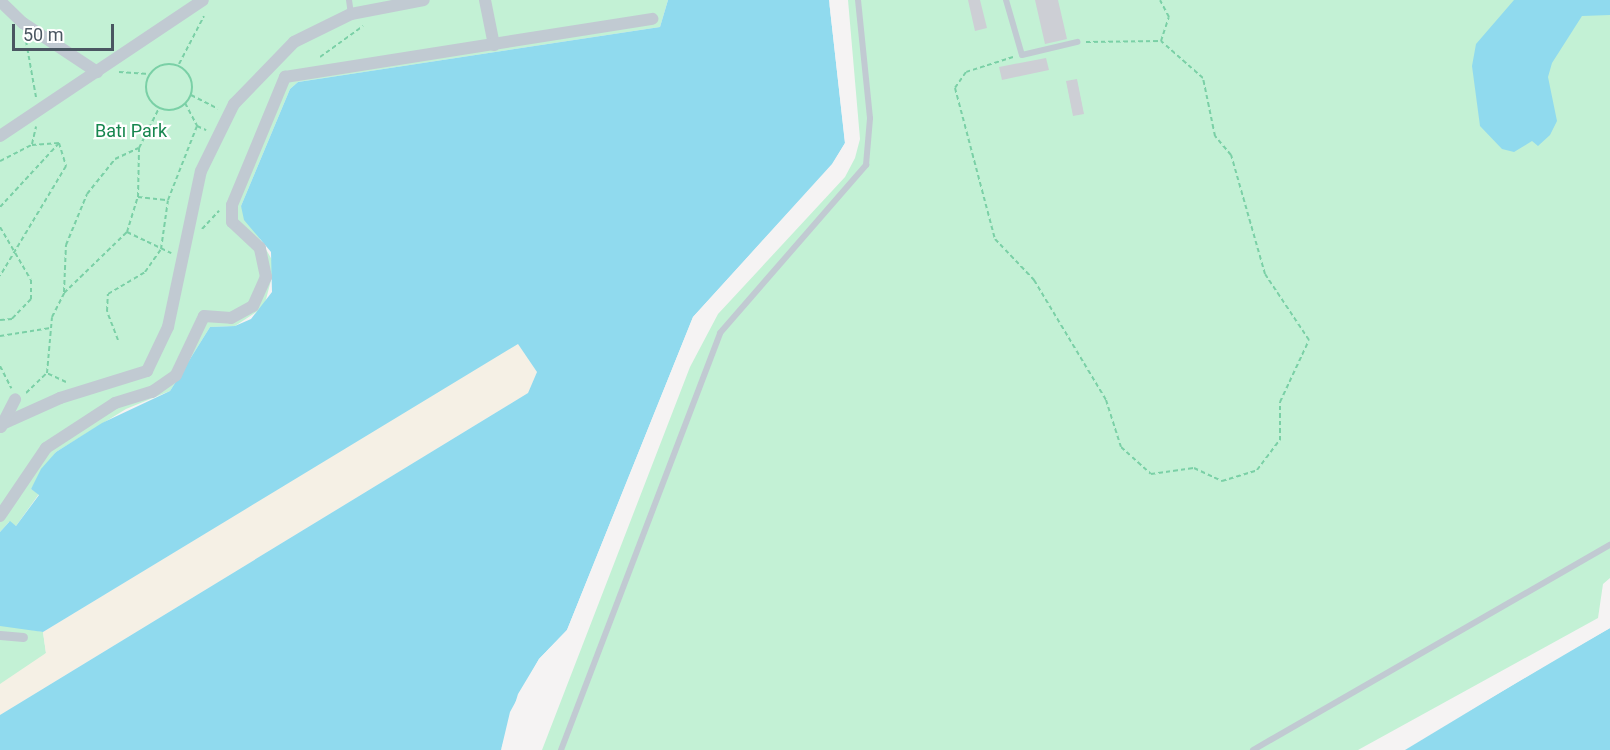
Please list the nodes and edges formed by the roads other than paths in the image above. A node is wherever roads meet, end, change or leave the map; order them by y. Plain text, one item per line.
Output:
1 (349, 0) edge
2 (424, 0) edge
3 (485, 0) edge
4 (858, 0) edge
5 (1006, 0) edge
6 (0, 1) edge
7 (205, 5) edge
8 (351, 14) junction
9 (652, 19) dead end
10 (1077, 42) road end
11 (494, 45) junction
12 (97, 72) junction
13 (0, 136) edge
14 (15, 399) road end
15 (1, 426) edge
16 (0, 516) edge
17 (1610, 545) edge
18 (0, 635) edge
19 (23, 637) dead end
20 (561, 750) edge
21 (1254, 750) edge

1 - 8 lane
2 - 8 street
3 - 11 street
4 - 20 lane
5 - 10 lane
6 - 12 street
7 - 12 street
8 - 15 street
9 - 11 street
11 - 16 street
12 - 13 street
14 - 15 street
17 - 21 lane
18 - 19 street

